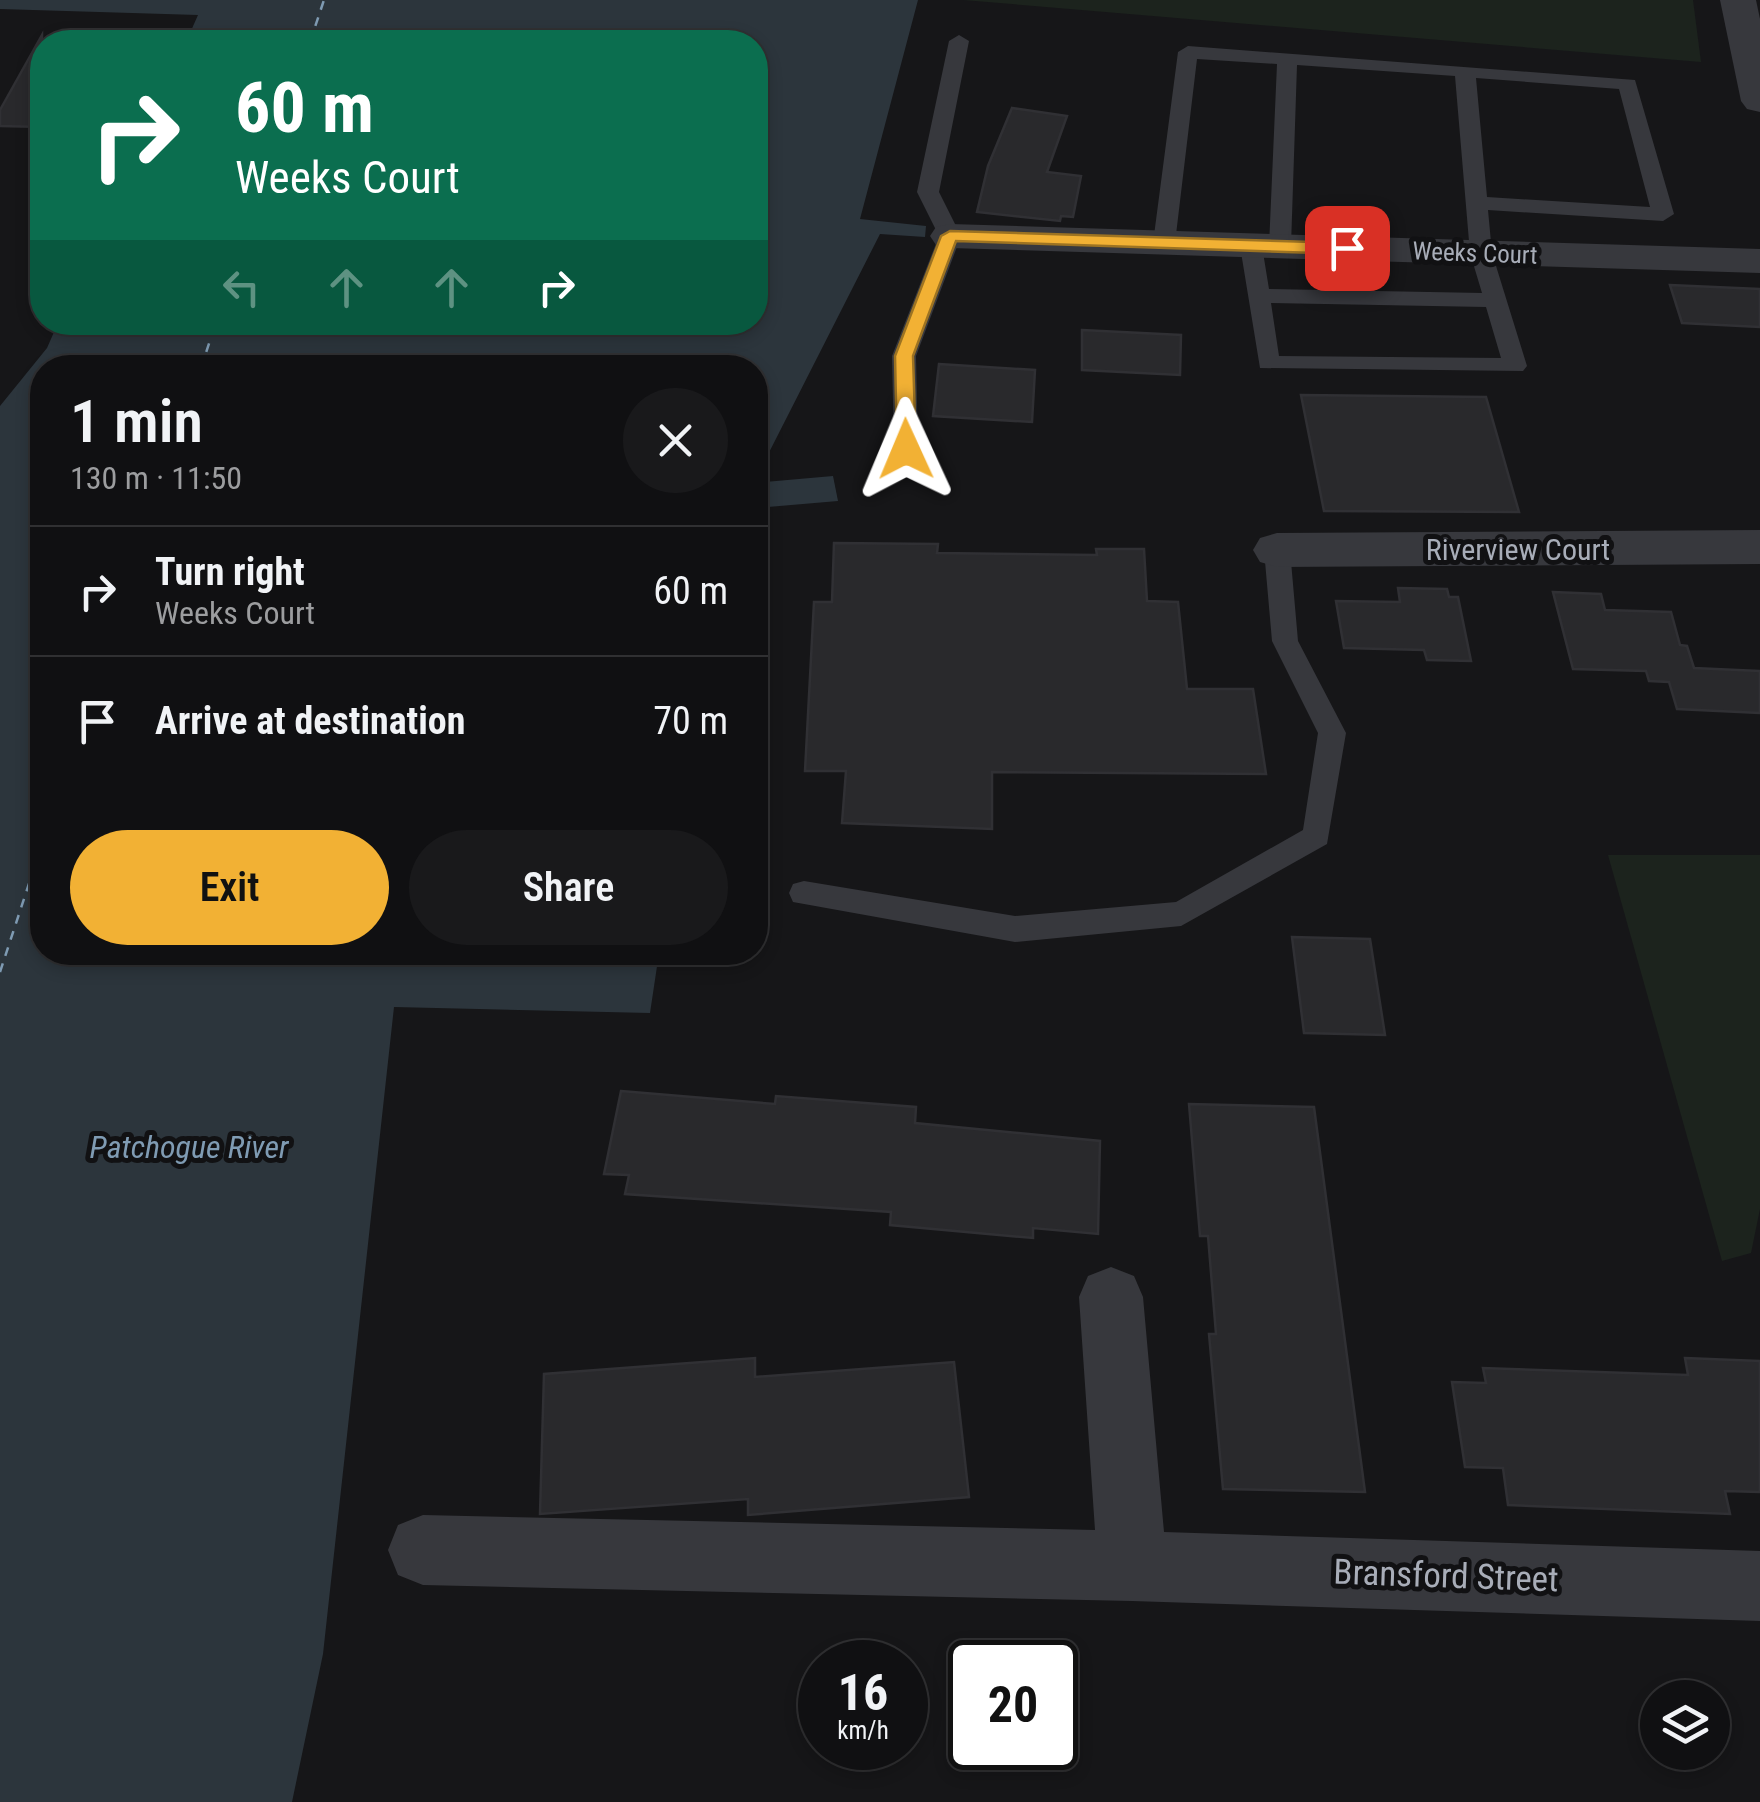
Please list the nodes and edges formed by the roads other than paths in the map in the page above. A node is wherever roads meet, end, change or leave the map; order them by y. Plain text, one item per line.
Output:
1 (1738, 0) edge
2 (959, 41) dead end
3 (1287, 60) junction
4 (1465, 72) junction
5 (1760, 101) edge
6 (1476, 203) junction
7 (950, 236) junction
8 (1164, 243) junction
9 (1265, 246) junction
10 (1481, 253) junction
11 (1760, 262) edge
12 (1259, 296) junction
13 (1496, 300) junction
14 (906, 449) dead end
15 (1760, 548) edge
16 (1276, 550) joint
17 (804, 893) dead end
18 (1111, 1296) dead end
19 (424, 1550) dead end
20 (1132, 1566) junction
21 (1760, 1586) edge

1 - 5 street
2 - 7 lane
3 - 4 lane
3 - 8 lane
3 - 9 lane
4 - 6 lane
4 - 6 lane
6 - 10 lane
7 - 8 street, Weeks Court
7 - 14 lane
8 - 9 street, Weeks Court
9 - 10 street, Weeks Court
9 - 12 lane
10 - 11 street, Weeks Court
10 - 13 lane
12 - 13 lane
12 - 13 lane
15 - 16 street, Riverview Court
16 - 17 lane
18 - 20 street
19 - 20 street, Bransford Street
20 - 21 street, Bransford Street

